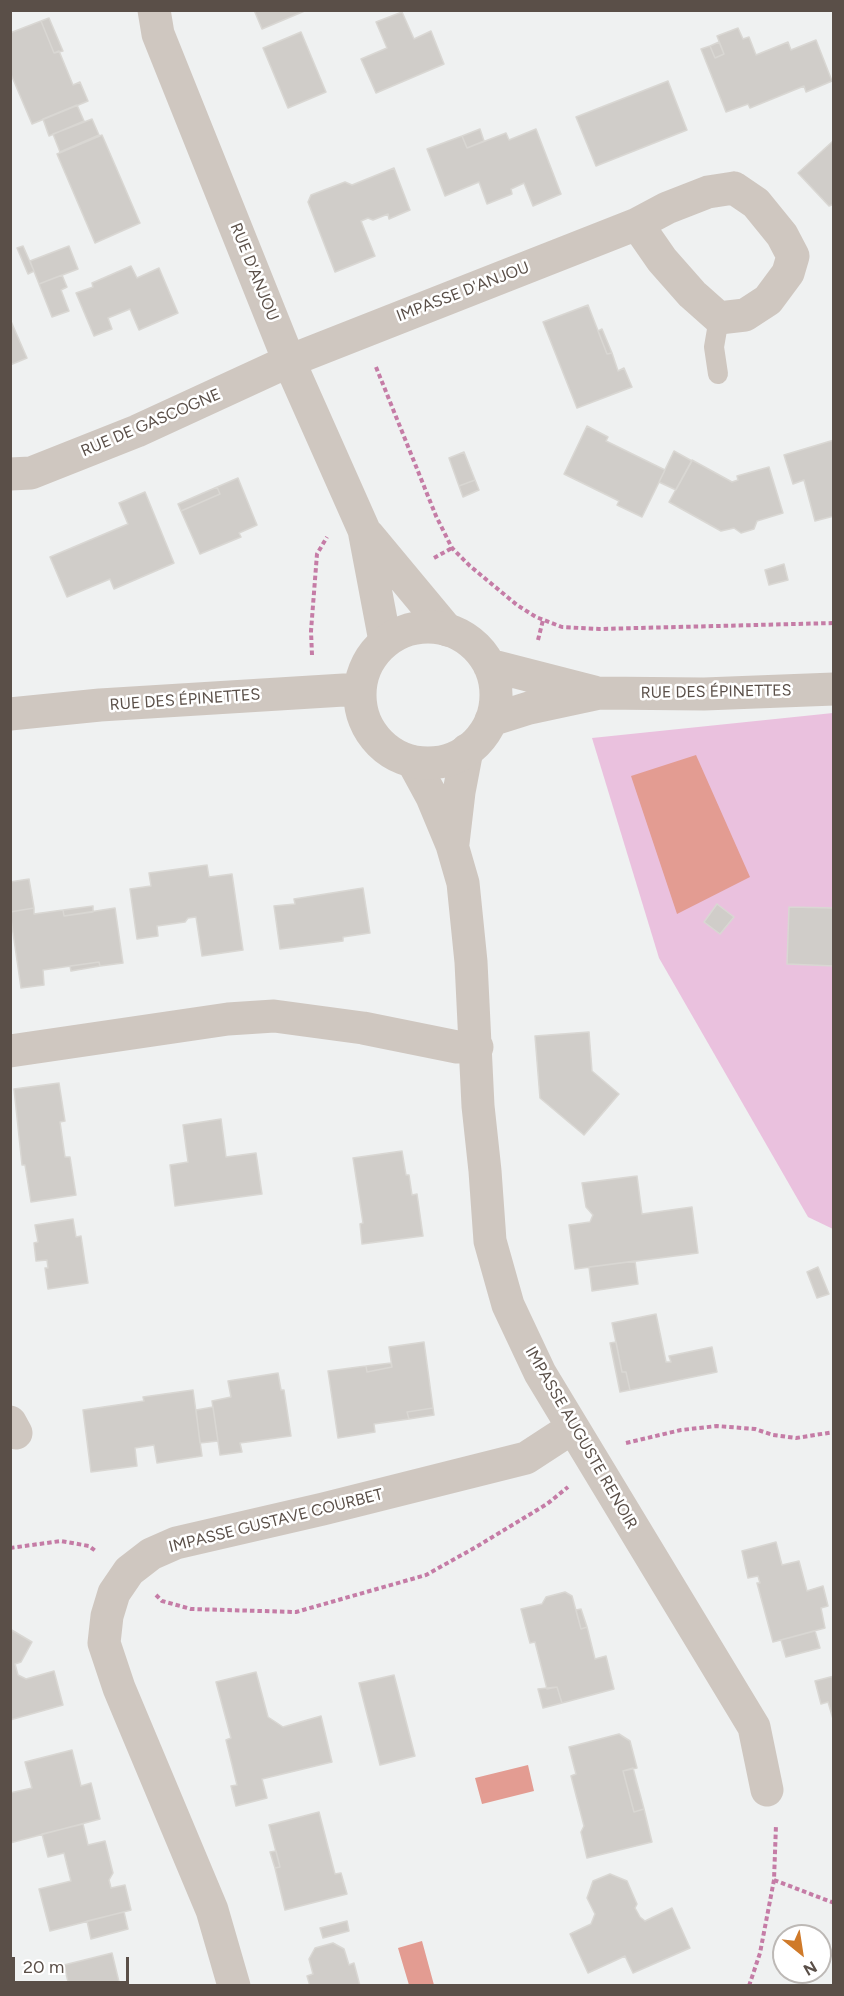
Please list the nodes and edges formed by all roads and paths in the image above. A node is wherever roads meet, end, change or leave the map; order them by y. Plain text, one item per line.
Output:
1 (154, 10) edge
2 (638, 224) junction
3 (719, 318) junction
4 (362, 332) junction
5 (289, 361) junction
6 (718, 374) dead end
7 (10, 474) edge
8 (359, 519) junction
9 (834, 623) edge
10 (447, 630) junction
11 (386, 641) junction
12 (489, 664) junction
13 (360, 689) junction
14 (834, 689) edge
15 (315, 692) junction
16 (599, 693) junction
17 (10, 714) edge
18 (491, 720) junction
19 (468, 750) junction
20 (413, 762) junction
21 (452, 845) junction
22 (477, 1047) junction
23 (10, 1051) edge
24 (573, 1428) junction
25 (834, 1432) edge
26 (595, 1465) junction
27 (10, 1548) edge
28 (129, 1571) junction
29 (767, 1790) joint
30 (774, 1880) junction
31 (834, 1903) edge
32 (234, 1986) edge
33 (749, 1986) edge

1 - 5 street, RUE D'ANJOU
2 - 3 street
2 - 3 street, IMPASSE D'ANJOU
2 - 4 street, IMPASSE D'ANJOU
3 - 6 lane
4 - 5 street, IMPASSE D'ANJOU
4 - 9 path
5 - 7 street, RUE DE GASCOGNE
5 - 8 street, RUE D'ANJOU
8 - 10 street, RUE D'ANJOU
8 - 11 street, RUE D'ANJOU
8 - 15 path
10 - 11 street
10 - 12 street
11 - 13 street
12 - 16 street, RUE DES ÉPINETTES
12 - 18 street
13 - 15 street, RUE DES ÉPINETTES
13 - 20 street
14 - 16 street, RUE DES ÉPINETTES
15 - 17 street, RUE DES ÉPINETTES
16 - 18 street, RUE DES ÉPINETTES
18 - 19 street
19 - 20 street
19 - 21 street, IMPASSE AUGUSTE RENOIR
20 - 21 street, IMPASSE AUGUSTE RENOIR
21 - 22 street, IMPASSE AUGUSTE RENOIR
22 - 23 street
22 - 24 street, IMPASSE AUGUSTE RENOIR
24 - 26 street, IMPASSE AUGUSTE RENOIR
24 - 28 street, IMPASSE GUSTAVE COURBET
25 - 26 path
26 - 28 path
26 - 29 street, IMPASSE AUGUSTE RENOIR
27 - 28 path
28 - 32 street, IMPASSE GUSTAVE COURBET
29 - 30 path
30 - 31 path
30 - 33 path

